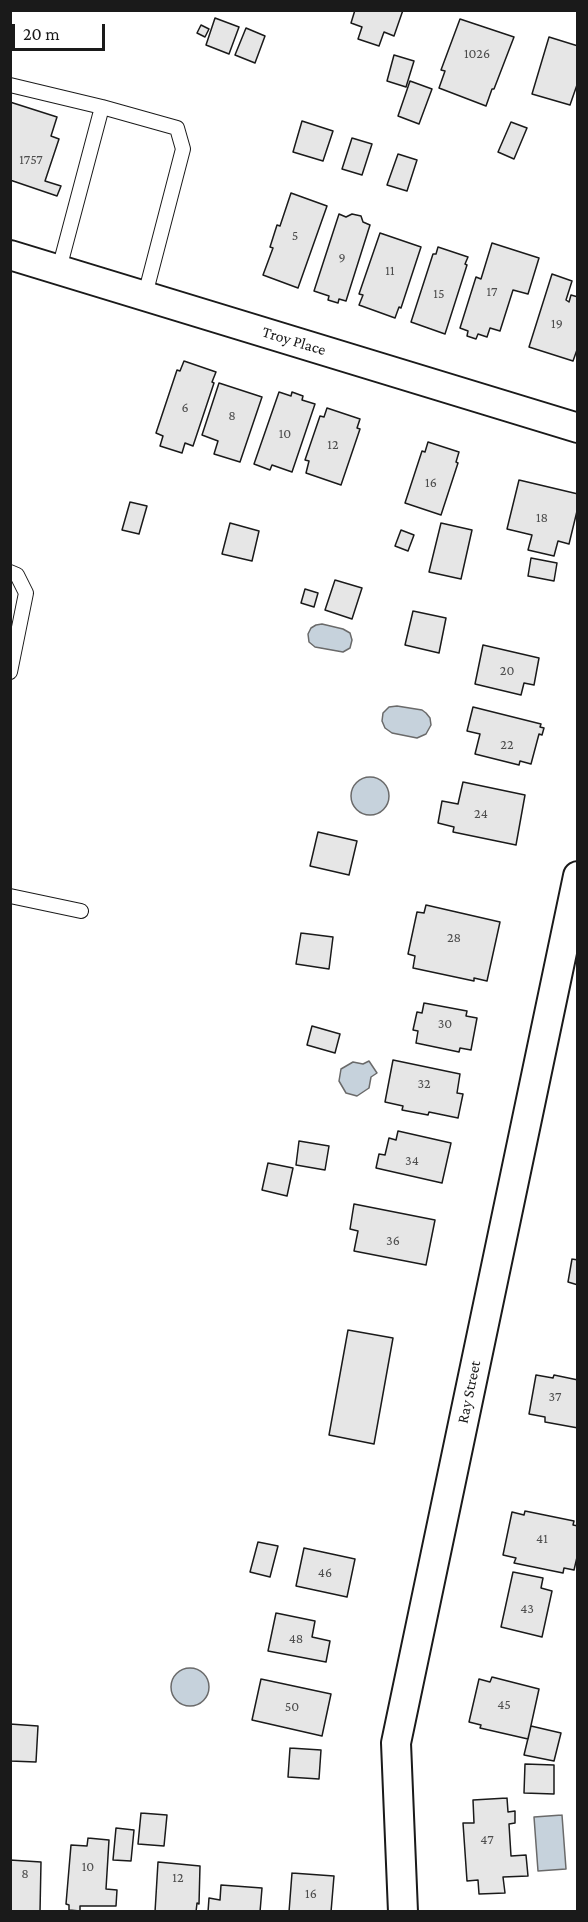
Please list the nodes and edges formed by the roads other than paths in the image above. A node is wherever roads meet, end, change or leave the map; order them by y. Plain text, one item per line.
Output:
1 (10, 85) edge
2 (102, 107) junction
3 (10, 255) edge
4 (59, 269) junction
5 (145, 296) junction
6 (578, 428) edge
7 (10, 572) edge
8 (10, 672) edge
9 (578, 876) edge
10 (10, 896) edge
11 (81, 911) dead end
12 (403, 1911) edge

1 - 2 lane
2 - 4 lane
2 - 5 lane
3 - 4 street, Troy Place
4 - 5 street, Troy Place
5 - 6 street, Troy Place
7 - 8 lane
9 - 12 street, Ray Street
10 - 11 lane

